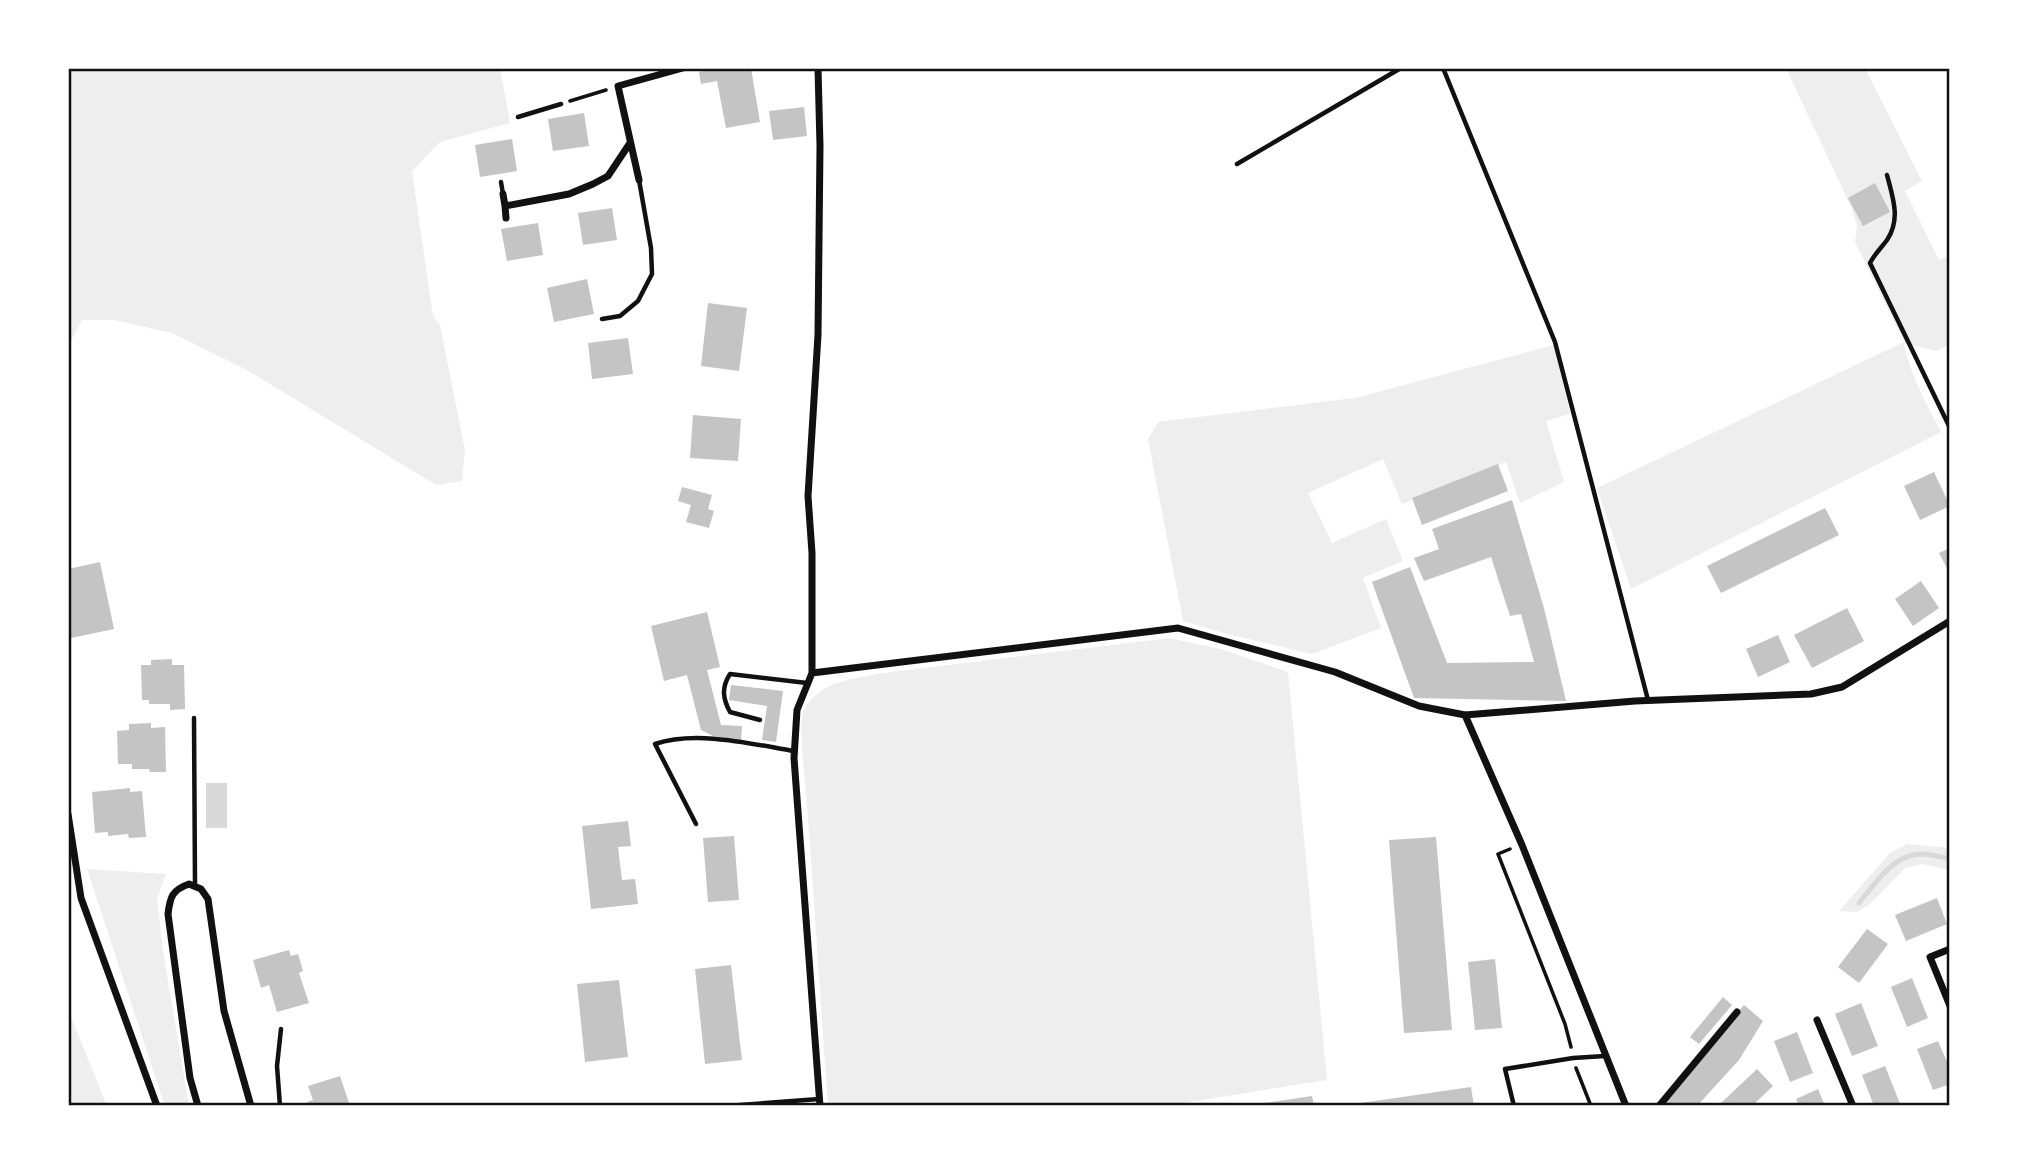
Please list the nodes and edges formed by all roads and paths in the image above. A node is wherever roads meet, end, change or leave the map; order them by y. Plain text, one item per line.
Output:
1 (683, 68) edge
2 (818, 68) edge
3 (1401, 68) edge
4 (1443, 68) edge
5 (618, 86) junction
6 (561, 104) joint
7 (517, 117) dead end
8 (630, 142) junction
9 (1237, 164) dead end
10 (1887, 176) dead end
11 (639, 180) joint
12 (501, 183) dead end
13 (503, 194) joint
14 (505, 206) junction
15 (507, 220) dead end
16 (602, 319) dead end
17 (1950, 428) edge
18 (1950, 621) edge
19 (812, 673) junction
20 (807, 683) junction
21 (1648, 700) junction
22 (1465, 715) junction
23 (194, 718) dead end
24 (760, 720) dead end
25 (794, 751) junction
26 (68, 814) edge
27 (696, 824) dead end
28 (70, 841) edge
29 (1522, 845) junction
30 (195, 885) junction
31 (1950, 949) edge
32 (1950, 1006) edge
33 (1737, 1012) dead end
34 (1817, 1020) dead end
35 (281, 1029) dead end
36 (1606, 1055) junction
37 (1573, 1058) junction
38 (820, 1102) edge
39 (157, 1106) edge
40 (198, 1106) edge
41 (251, 1106) edge
42 (280, 1106) edge
43 (727, 1106) edge
44 (1514, 1106) edge
45 (1591, 1106) edge
46 (1626, 1106) edge
47 (1659, 1106) edge
48 (1853, 1106) edge

1 - 5 street
2 - 19 street
3 - 9 lane
4 - 21 lane
5 - 6 path
5 - 8 street
6 - 7 lane
8 - 11 street
8 - 14 street
10 - 17 lane
11 - 16 lane
12 - 13 lane
13 - 14 street
14 - 15 street
18 - 21 street
19 - 20 street
19 - 22 street
20 - 24 lane
20 - 25 street
21 - 22 street
22 - 29 street
23 - 30 lane
25 - 27 lane
25 - 38 street
26 - 28 street
28 - 39 street
29 - 36 street
29 - 37 path
30 - 40 street
30 - 41 street
31 - 32 street
33 - 47 street
34 - 48 street
35 - 42 lane
36 - 37 lane
36 - 46 street
37 - 44 lane
37 - 45 path
38 - 43 lane

